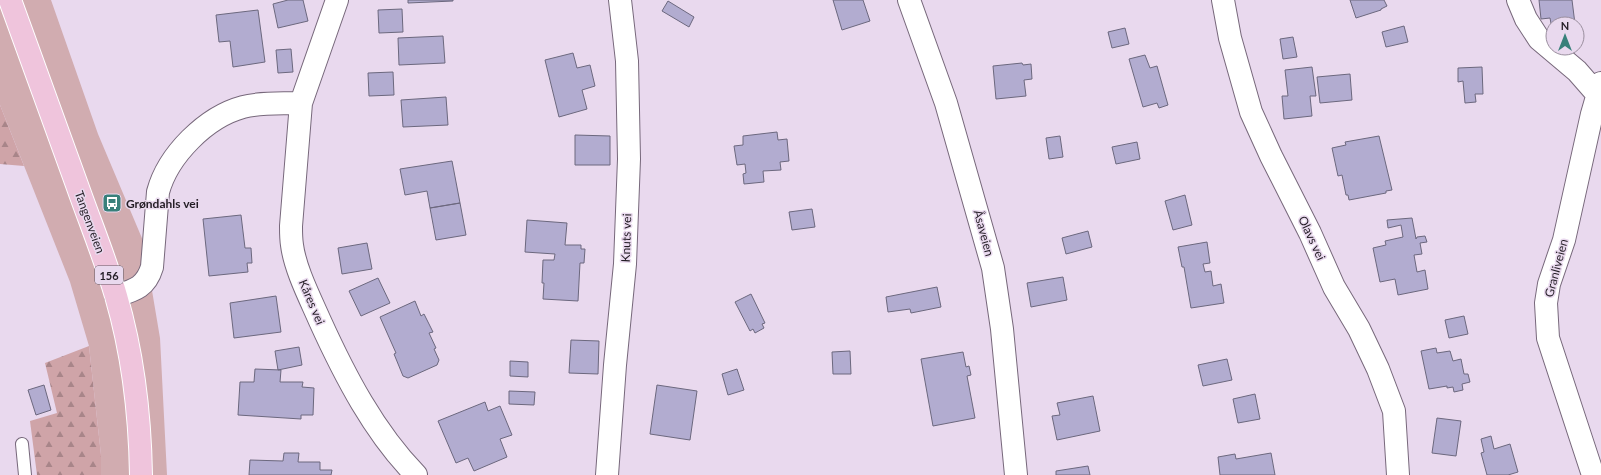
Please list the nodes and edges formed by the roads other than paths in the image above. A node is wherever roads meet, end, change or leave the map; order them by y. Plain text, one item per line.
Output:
1 (10, 0) edge
2 (338, 0) edge
3 (620, 0) edge
4 (909, 0) edge
5 (1223, 0) edge
6 (1518, 0) edge
7 (1599, 89) edge
8 (301, 103) junction
9 (116, 296) junction
10 (22, 444) dead end
11 (404, 471) edge
12 (25, 475) edge
13 (141, 475) edge
14 (607, 475) edge
15 (1016, 475) edge
16 (1398, 475) edge
17 (1593, 475) edge

1 - 9 main road, Tangenveien / 156
2 - 8 street
3 - 14 street, Knuts vei
4 - 15 street, Åsaveien
5 - 16 street, Olavs vei
6 - 7 street
7 - 17 street, Granliveien
8 - 9 street
8 - 11 street, Kåres vei
9 - 13 main road, Tangenveien / 156
10 - 12 lane

